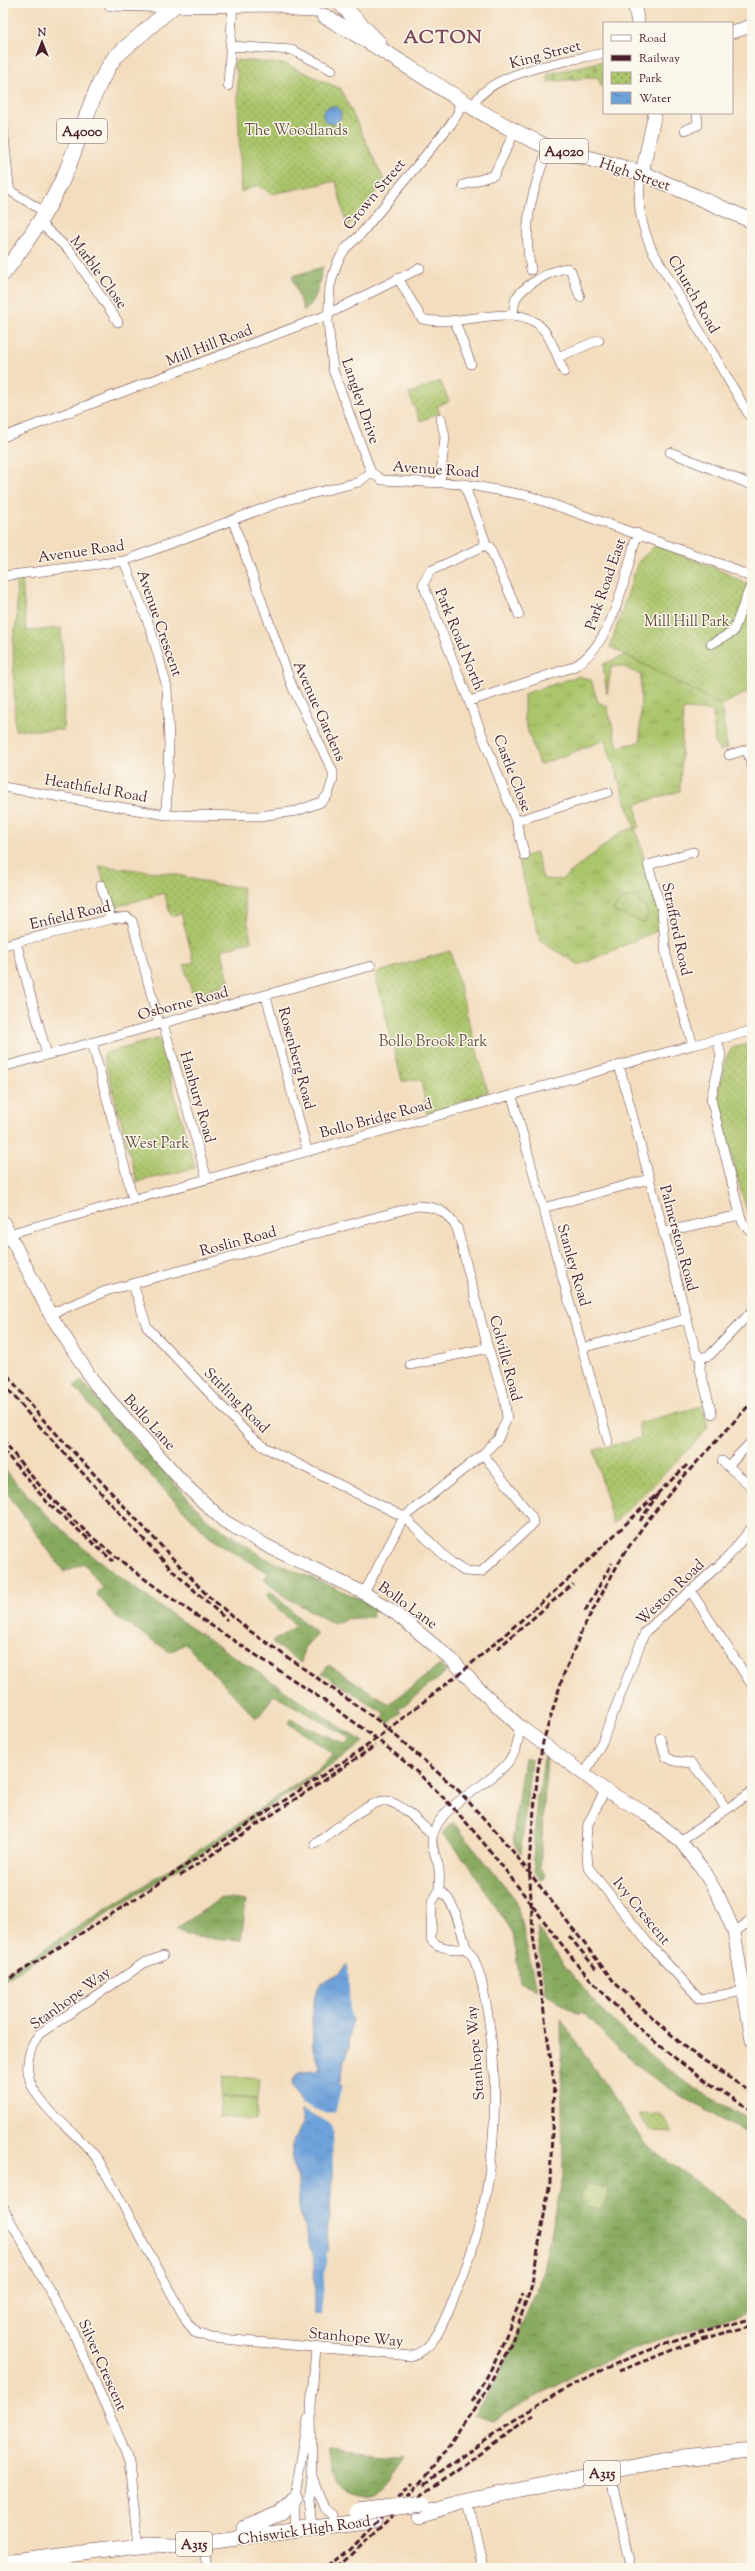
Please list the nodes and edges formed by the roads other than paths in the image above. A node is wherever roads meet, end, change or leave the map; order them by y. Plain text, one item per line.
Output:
1 (111, 3) edge
2 (340, 3) edge
3 (634, 3) edge
4 (233, 4) edge
5 (281, 4) edge
6 (146, 5) junction
7 (175, 5) junction
8 (315, 10) edge
9 (638, 22) edge
10 (752, 26) edge
11 (733, 32) edge
12 (139, 36) junction
13 (231, 46) junction
14 (603, 53) edge
15 (394, 58) junction
16 (332, 70) dead end
17 (228, 86) dead end
18 (460, 99) junction
19 (476, 101) dead end
20 (655, 114) edge
21 (698, 114) edge
22 (3, 125) edge
23 (685, 130) dead end
24 (515, 131) junction
25 (548, 147) junction
26 (642, 173) junction
27 (463, 184) dead end
28 (43, 218) junction
29 (752, 221) edge
30 (420, 268) dead end
31 (531, 270) dead end
32 (3, 274) edge
33 (398, 278) junction
34 (580, 297) dead end
35 (513, 314) junction
36 (328, 315) junction
37 (118, 322) dead end
38 (455, 322) junction
39 (599, 340) dead end
40 (558, 357) junction
41 (471, 364) dead end
42 (564, 372) dead end
43 (441, 419) dead end
44 (752, 420) edge
45 (3, 437) edge
46 (670, 452) dead end
47 (368, 476) junction
48 (440, 482) junction
49 (464, 484) junction
50 (752, 485) edge
51 (233, 521) junction
52 (637, 533) junction
53 (485, 542) junction
54 (124, 561) junction
55 (3, 576) edge
56 (752, 578) edge
57 (752, 582) edge
58 (519, 615) dead end
59 (711, 644) dead end
60 (470, 701) junction
61 (750, 749) edge
62 (729, 755) dead end
63 (752, 766) edge
64 (3, 787) edge
65 (608, 792) dead end
66 (166, 815) junction
67 (184, 815) joint
68 (516, 822) junction
69 (693, 852) dead end
70 (525, 856) dead end
71 (101, 885) dead end
72 (111, 919) junction
73 (16, 942) junction
74 (3, 945) edge
75 (371, 966) dead end
76 (266, 996) junction
77 (161, 1023) junction
78 (752, 1031) edge
79 (717, 1040) junction
80 (92, 1042) junction
81 (693, 1045) junction
82 (47, 1054) junction
83 (619, 1065) junction
84 (3, 1067) edge
85 (512, 1096) junction
86 (308, 1150) junction
87 (207, 1179) junction
88 (649, 1179) junction
89 (133, 1199) junction
90 (435, 1207) joint
91 (543, 1208) junction
92 (740, 1215) junction
93 (3, 1222) edge
94 (663, 1232) junction
95 (8, 1234) junction
96 (752, 1234) edge
97 (133, 1284) junction
98 (752, 1311) edge
99 (50, 1314) junction
100 (686, 1319) junction
101 (488, 1348) junction
102 (582, 1348) junction
103 (702, 1358) junction
104 (410, 1365) dead end
105 (712, 1414) dead end
106 (608, 1441) dead end
107 (752, 1441) edge
108 (483, 1454) junction
109 (752, 1487) edge
110 (404, 1517) junction
111 (752, 1527) edge
112 (690, 1590) junction
113 (364, 1594) junction
114 (752, 1686) edge
115 (518, 1724) junction
116 (660, 1738) dead end
117 (584, 1775) junction
118 (605, 1790) junction
119 (752, 1792) edge
120 (726, 1810) junction
121 (433, 1835) junction
122 (680, 1841) junction
123 (315, 1844) dead end
124 (439, 1891) junction
125 (752, 1920) edge
126 (734, 1932) junction
127 (466, 1948) junction
128 (162, 1956) dead end
129 (744, 1991) junction
130 (752, 2040) edge
131 (3, 2208) edge
132 (316, 2348) junction
133 (311, 2407) junction
134 (752, 2451) edge
135 (609, 2471) junction
136 (312, 2476) junction
137 (295, 2499) junction
138 (463, 2503) junction
139 (421, 2509) junction
140 (332, 2515) junction
141 (311, 2523) junction
142 (294, 2526) junction
143 (244, 2528) junction
144 (205, 2543) junction
145 (143, 2546) junction
146 (3, 2563) edge
147 (206, 2568) edge
148 (483, 2568) edge
149 (632, 2568) edge

1 - 6 main road, High Street / A4020
2 - 8 main road
2 - 15 main road, High Street / A4020
3 - 9 street
4 - 5 main road, High Street / A4020
4 - 7 main road, High Street / A4020
4 - 13 street
5 - 8 main road, High Street / A4020
6 - 7 main road, High Street / A4020
6 - 12 main road, A4000
7 - 12 main road, A4000
8 - 15 main road, High Street / A4020
10 - 11 street
12 - 28 main road, A4000
13 - 16 street
13 - 17 street
14 - 19 street, King Street
15 - 18 main road, High Street / A4020
18 - 24 main road, High Street / A4020
18 - 36 street, Crown Street
20 - 26 street
21 - 23 street
22 - 28 street, Marble Close
24 - 25 main road, High Street / A4020
24 - 27 street
25 - 26 main road, High Street / A4020
25 - 31 street
26 - 29 main road, High Street / A4020
26 - 44 street, Church Road
28 - 32 main road, A4000
28 - 37 street, Marble Close
30 - 33 street, Mill Hill Road
33 - 36 street, Mill Hill Road
33 - 38 street
34 - 35 street
35 - 38 street
35 - 40 street
36 - 45 street, Mill Hill Road
36 - 47 street, Langley Drive
38 - 41 street
39 - 40 street
40 - 42 street
43 - 48 street
46 - 50 street
47 - 48 street, Avenue Road
47 - 51 street, Avenue Road
48 - 49 street, Avenue Road
49 - 52 street, Avenue Road
49 - 53 street
51 - 54 street, Avenue Road
51 - 67 street, Avenue Gardens
52 - 56 street, Avenue Road
52 - 60 street, Park Road East
53 - 58 street
53 - 60 street, Park Road North
54 - 55 street, Avenue Road
54 - 66 street, Avenue Crescent
57 - 59 street
60 - 68 street, Castle Close
61 - 62 street
61 - 63 street
64 - 66 street, Heathfield Road
65 - 68 street
66 - 67 street, Heathfield Road
68 - 70 street, Castle Close
69 - 81 street, Strafford Road
71 - 72 street
72 - 73 street, Enfield Road
72 - 77 street, Enfield Road
73 - 74 street, Enfield Road
73 - 82 street
75 - 76 street, Osborne Road
76 - 77 street, Osborne Road
76 - 86 street, Rosenberg Road
77 - 80 street, Osborne Road
77 - 87 street, Hanbury Road
78 - 79 street, Bollo Bridge Road
79 - 81 street, Bollo Bridge Road
79 - 92 street
80 - 82 street, Osborne Road
80 - 89 street
81 - 83 street, Bollo Bridge Road
82 - 84 street, Osborne Road
83 - 85 street, Bollo Bridge Road
83 - 88 street, Palmerston Road
85 - 86 street, Bollo Bridge Road
85 - 91 street, Stanley Road
86 - 87 street, Bollo Bridge Road
87 - 89 street, Bollo Bridge Road
88 - 91 street
88 - 94 street, Palmerston Road
89 - 95 street, Bollo Bridge Road
90 - 97 street, Roslin Road
90 - 101 street, Colville Road
91 - 102 street, Stanley Road
92 - 94 street
92 - 96 street
93 - 95 street, Bollo Lane
94 - 100 street, Palmerston Road
95 - 99 street, Bollo Lane
97 - 99 street, Roslin Road
97 - 110 street, Stirling Road
98 - 103 street
99 - 113 street, Bollo Lane
100 - 102 street
100 - 103 street, Palmerston Road
101 - 104 street
101 - 108 street, Colville Road
102 - 106 street, Stanley Road
103 - 105 street, Palmerston Road
107 - 109 street
108 - 110 street, Colville Road
108 - 110 street, Stirling Road
110 - 113 street, Colville Road
111 - 112 street, Weston Road
112 - 114 street
112 - 117 street, Weston Road
113 - 115 street, Bollo Lane
115 - 117 street, Bollo Lane
115 - 121 street
116 - 120 street
117 - 118 street, Bollo Lane
118 - 122 street, Bollo Lane
118 - 129 street, Ivy Crescent
119 - 120 street
120 - 122 street
121 - 123 street
121 - 124 street
122 - 126 street, Bollo Lane
124 - 127 street, Stanhope Way
124 - 127 street
125 - 126 street
126 - 129 street, Bollo Lane
127 - 132 street, Stanhope Way
128 - 132 street, Stanhope Way
129 - 130 street, Bollo Lane
131 - 145 street, Silver Crescent
132 - 133 street
133 - 136 street
133 - 137 street
134 - 135 main road, Chiswick High Road / A315
135 - 138 main road, Chiswick High Road / A315
135 - 149 street
136 - 140 street
136 - 141 street
137 - 142 street
137 - 143 main road
138 - 139 main road, Chiswick High Road / A315
138 - 148 street
139 - 140 main road, Chiswick High Road / A315, bridge
139 - 141 main road, Chiswick High Road / A315
140 - 141 main road, Chiswick High Road / A315
141 - 142 main road, Chiswick High Road / A315
142 - 143 main road, Chiswick High Road / A315
142 - 144 main road, Chiswick High Road / A315
143 - 145 main road, Chiswick High Road / A315
144 - 145 main road, Chiswick High Road / A315
144 - 147 street
145 - 146 main road, Chiswick High Road / A315

